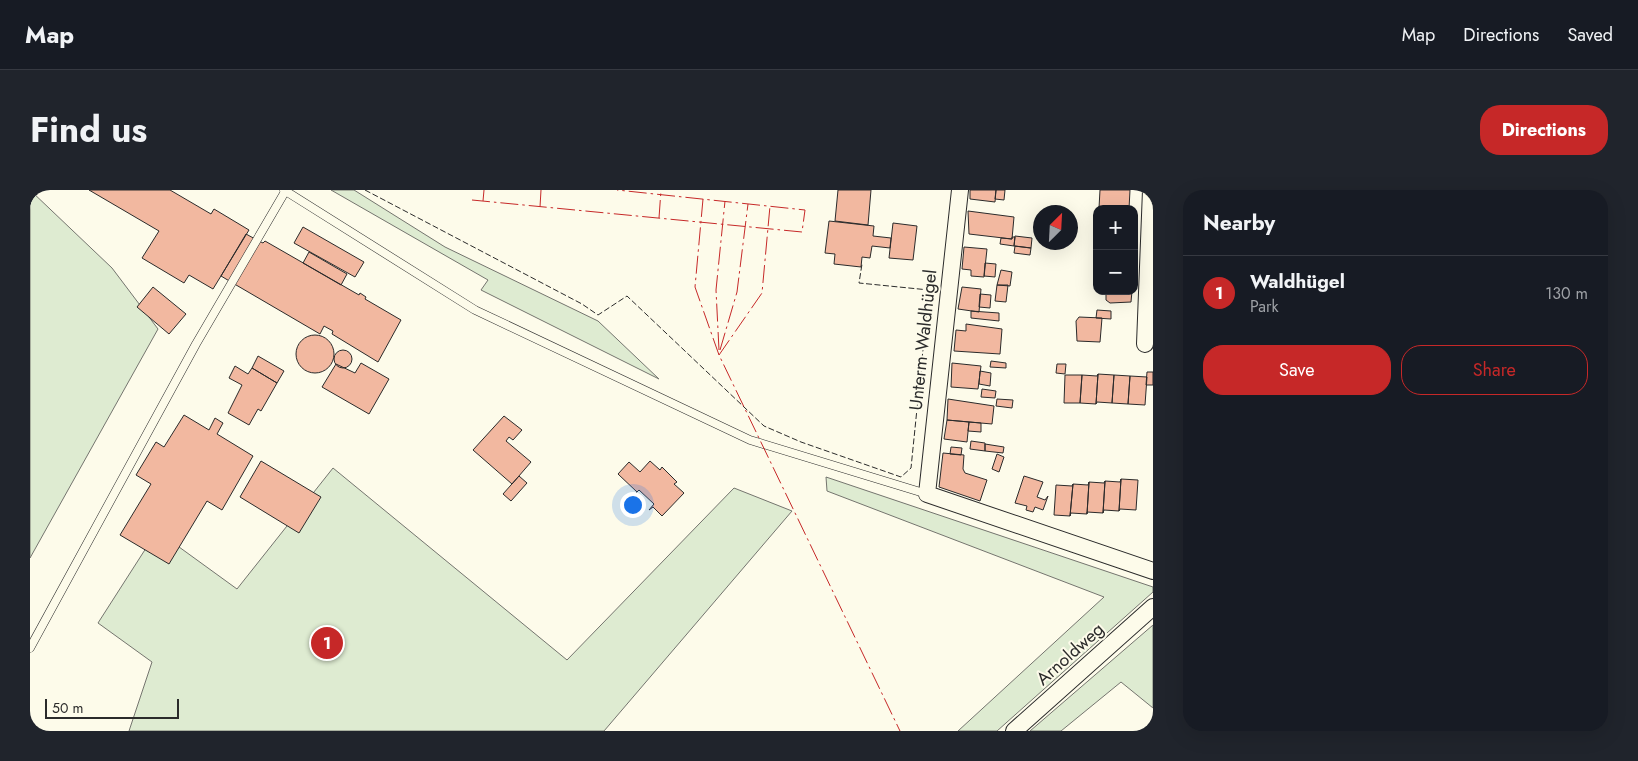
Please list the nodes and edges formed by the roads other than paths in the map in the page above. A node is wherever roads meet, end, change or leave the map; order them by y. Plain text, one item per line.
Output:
1 (285, 190) edge
2 (960, 190) edge
3 (1151, 190) edge
4 (1145, 344) dead end
5 (927, 494) junction
6 (1153, 571) edge
7 (1153, 607) edge
8 (30, 648) edge
9 (1014, 731) edge

1 - 5 lane
1 - 8 lane
2 - 5 street, Unterm Waldhügel
3 - 4 street
5 - 6 street
7 - 9 street, Arnoldweg

